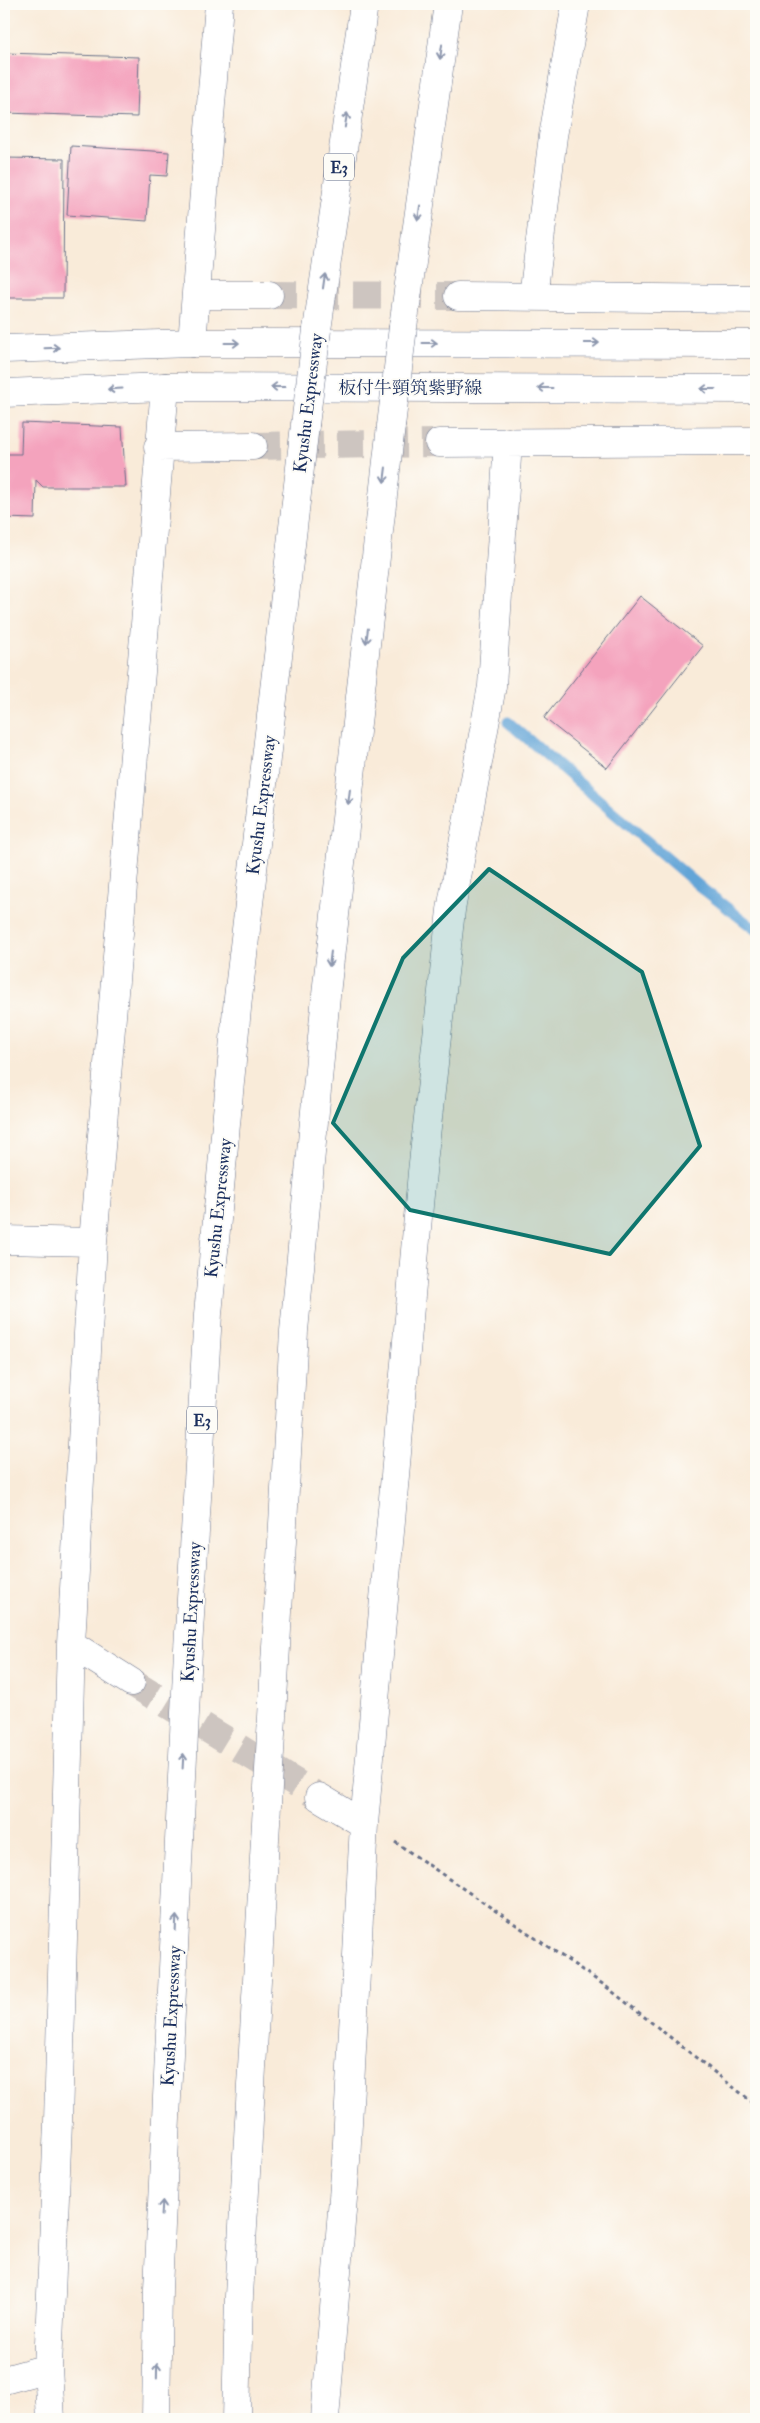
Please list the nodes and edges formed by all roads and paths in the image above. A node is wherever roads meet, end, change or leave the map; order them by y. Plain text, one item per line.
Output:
1 (219, 4) edge
2 (364, 4) edge
3 (448, 4) edge
4 (576, 4) edge
5 (197, 295) junction
6 (269, 295) tunnel mouth
7 (458, 296) tunnel mouth
8 (533, 297) junction
9 (756, 299) edge
10 (192, 343) junction
11 (756, 344) edge
12 (4, 349) edge
13 (165, 387) junction
14 (756, 390) edge
15 (4, 393) edge
16 (756, 441) edge
17 (508, 442) junction
18 (438, 444) tunnel mouth
19 (253, 446) tunnel mouth
20 (158, 447) junction
21 (4, 1240) edge
22 (93, 1242) junction
23 (71, 1644) junction
24 (131, 1682) tunnel mouth
25 (319, 1797) tunnel mouth
26 (364, 1824) junction
27 (756, 2105) edge
28 (48, 2368) junction
29 (4, 2380) edge
30 (51, 2419) edge
31 (156, 2419) edge
32 (236, 2419) edge
33 (325, 2419) edge

1 - 5 main road
31 -> 2 main road, Kyushu Expressway / E3, bridge
3 -> 32 main road, bridge
4 - 8 main road
5 - 6 main road
5 - 10 main road
7 - 8 main road
8 - 9 main road
10 -> 11 main road
12 -> 10 main road
14 -> 13 main road, 板付牛頸筑紫野線
13 -> 15 main road, 板付牛頸筑紫野線
13 - 20 main road
16 - 17 main road
17 - 18 main road
17 - 26 main road
19 - 20 main road
20 - 22 main road
21 - 22 main road
22 - 23 main road
23 - 24 main road
23 - 28 main road
25 - 26 main road
26 - 27 path
26 - 33 main road
28 - 29 main road
28 - 30 main road

